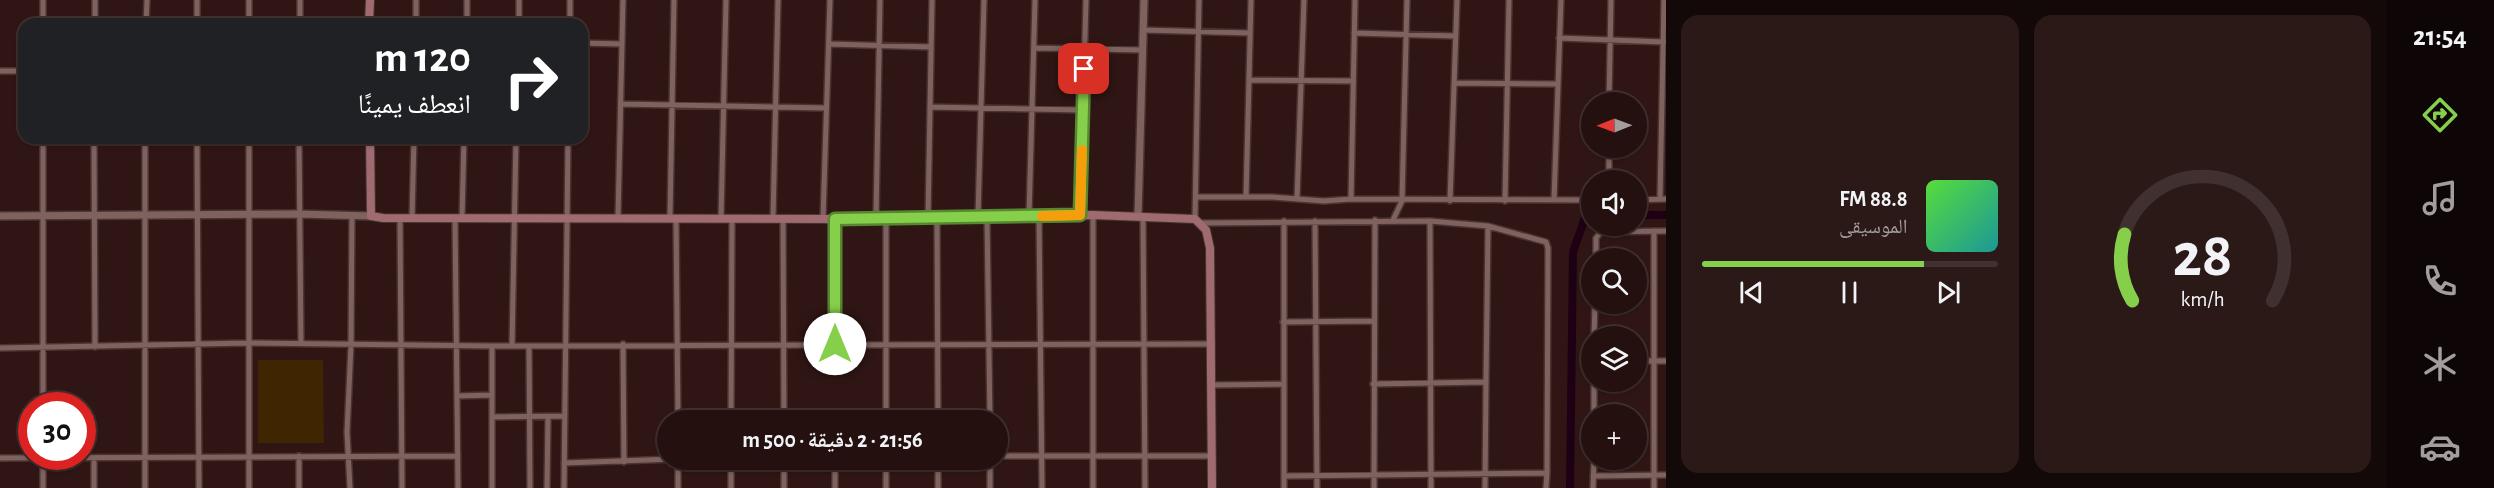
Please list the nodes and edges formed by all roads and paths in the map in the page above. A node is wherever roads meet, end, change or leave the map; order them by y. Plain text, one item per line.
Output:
1 (43, 0) edge
2 (95, 0) edge
3 (147, 0) edge
4 (197, 0) edge
5 (249, 0) edge
6 (300, 0) edge
7 (370, 0) edge
8 (416, 0) edge
9 (467, 0) edge
10 (519, 0) edge
11 (570, 0) edge
12 (623, 0) edge
13 (674, 0) edge
14 (726, 0) edge
15 (778, 0) edge
16 (830, 0) edge
17 (880, 0) edge
18 (932, 0) edge
19 (984, 0) edge
20 (1035, 0) edge
21 (1086, 0) edge
22 (1144, 0) edge
23 (1199, 0) edge
24 (1251, 0) edge
25 (1304, 0) edge
26 (1355, 0) edge
27 (1407, 0) edge
28 (1457, 0) edge
29 (1509, 0) edge
30 (1561, 0) edge
31 (1611, 0) edge
32 (1664, 0) edge
33 (43, 18) edge
34 (94, 18) edge
35 (146, 18) edge
36 (197, 18) edge
37 (249, 18) edge
38 (300, 18) edge
39 (369, 18) edge
40 (416, 18) edge
41 (466, 18) edge
42 (519, 18) edge
43 (570, 18) edge
44 (1143, 30) junction
45 (1198, 32) junction
46 (1250, 33) junction
47 (1354, 33) junction
48 (1407, 33) junction
49 (1456, 36) junction
50 (1559, 38) junction
51 (1610, 40) junction
52 (1664, 42) junction
53 (588, 43) edge
54 (622, 44) junction
55 (829, 44) junction
56 (880, 45) junction
57 (931, 47) junction
58 (1034, 48) junction
59 (1085, 48) junction
60 (1142, 50) junction
61 (0, 71) edge
62 (18, 71) edge
63 (1249, 80) junction
64 (1302, 81) junction
65 (1353, 81) junction
66 (1455, 83) junction
67 (1507, 84) junction
68 (1557, 84) junction
69 (1609, 92) edge
70 (621, 104) junction
71 (1664, 104) edge
72 (672, 105) junction
73 (722, 105) junction
74 (775, 106) junction
75 (930, 107) junction
76 (826, 108) junction
77 (981, 109) junction
78 (1032, 109) junction
79 (1083, 110) junction
80 (43, 144) edge
81 (94, 144) edge
82 (145, 144) edge
83 (197, 144) edge
84 (249, 144) edge
85 (299, 144) edge
86 (370, 144) edge
87 (414, 144) edge
88 (464, 144) edge
89 (516, 144) edge
90 (568, 144) edge
91 (1196, 197) junction
92 (1246, 197) junction
93 (1297, 199) junction
94 (1351, 199) junction
95 (1554, 200) junction
96 (1581, 200) edge
97 (1647, 200) edge
98 (1663, 200) edge
99 (1402, 201) junction
100 (1450, 201) junction
101 (1505, 201) junction
102 (298, 214) junction
103 (352, 215) junction
104 (1080, 215) junction
105 (1093, 215) junction
106 (0, 216) edge
107 (43, 216) junction
108 (94, 216) junction
109 (144, 216) junction
110 (197, 216) junction
111 (248, 216) junction
112 (371, 216) junction
113 (983, 216) junction
114 (1029, 216) junction
115 (1040, 216) junction
116 (1140, 216) junction
117 (618, 217) junction
118 (673, 217) junction
119 (928, 217) junction
120 (937, 217) junction
121 (566, 218) junction
122 (876, 218) junction
123 (886, 218) junction
124 (400, 219) junction
125 (412, 219) junction
126 (459, 219) junction
127 (514, 219) junction
128 (721, 219) junction
129 (732, 219) junction
130 (772, 219) junction
131 (783, 219) junction
132 (823, 219) junction
133 (835, 219) junction
134 (1375, 220) junction
135 (1393, 220) junction
136 (1198, 221) junction
137 (1284, 221) junction
138 (1315, 221) junction
139 (1430, 221) junction
140 (1488, 226) junction
141 (1654, 231) junction
142 (1666, 231) edge
143 (1596, 248) edge
144 (1373, 321) junction
145 (1283, 322) junction
146 (1317, 322) junction
147 (249, 343) junction
148 (939, 343) junction
149 (1144, 343) junction
150 (198, 344) junction
151 (301, 344) junction
152 (403, 344) junction
153 (623, 344) junction
154 (677, 344) junction
155 (731, 344) junction
156 (784, 344) junction
157 (835, 344) junction
158 (886, 344) junction
159 (990, 344) junction
160 (1040, 344) junction
161 (1092, 344) junction
162 (1212, 344) junction
163 (144, 345) junction
164 (351, 345) junction
165 (456, 345) junction
166 (529, 345) junction
167 (565, 345) junction
168 (492, 346) junction
169 (512, 346) junction
170 (95, 347) junction
171 (0, 348) edge
172 (42, 348) junction
173 (1647, 361) edge
174 (1655, 361) junction
175 (1666, 361) edge
176 (1430, 382) junction
177 (1486, 382) junction
178 (1283, 384) junction
179 (1373, 384) junction
180 (1213, 385) junction
181 (43, 392) edge
182 (491, 395) junction
183 (457, 396) junction
184 (678, 410) edge
185 (731, 410) edge
186 (784, 410) edge
187 (886, 410) edge
188 (938, 410) edge
189 (990, 410) edge
190 (492, 417) junction
191 (530, 417) junction
192 (548, 417) junction
193 (564, 417) junction
194 (299, 456) junction
195 (458, 456) junction
196 (1008, 456) edge
197 (1041, 456) junction
198 (1092, 456) junction
199 (1145, 456) junction
200 (1212, 456) junction
201 (350, 457) junction
202 (402, 457) junction
203 (0, 458) edge
204 (18, 458) edge
205 (145, 458) junction
206 (198, 458) junction
207 (249, 458) junction
208 (96, 459) edge
209 (657, 460) edge
210 (624, 462) junction
211 (564, 463) junction
212 (43, 470) edge
213 (94, 470) edge
214 (677, 470) edge
215 (731, 470) edge
216 (784, 470) edge
217 (835, 470) edge
218 (886, 470) edge
219 (938, 470) edge
220 (990, 470) edge
221 (1593, 470) edge
222 (1546, 473) junction
223 (1666, 475) edge
224 (1284, 476) junction
225 (1317, 476) junction
226 (1374, 476) junction
227 (1431, 476) junction
228 (1485, 476) junction
229 (1593, 476) junction
230 (1654, 476) junction
231 (43, 488) edge
232 (94, 488) edge
233 (146, 488) edge
234 (198, 488) edge
235 (249, 488) edge
236 (299, 488) edge
237 (350, 488) edge
238 (402, 488) edge
239 (458, 488) edge
240 (492, 488) edge
241 (530, 488) edge
242 (547, 488) edge
243 (564, 488) edge
244 (678, 488) edge
245 (731, 488) edge
246 (784, 488) edge
247 (835, 488) edge
248 (886, 488) edge
249 (938, 488) edge
250 (990, 488) edge
251 (1042, 488) edge
252 (1093, 488) edge
253 (1145, 488) edge
254 (1212, 488) edge
255 (1284, 488) edge
256 (1317, 488) edge
257 (1374, 488) edge
258 (1431, 488) edge
259 (1485, 488) edge
260 (1546, 488) edge
261 (1593, 488) edge
262 (1654, 488) edge

1 - 33 street
2 - 34 street
3 - 35 street
4 - 36 street
5 - 37 street
6 - 38 street
7 - 39 main road
8 - 40 street
9 - 41 street
10 - 42 street
11 - 43 street
12 - 54 street
13 - 72 street
14 - 73 street
15 - 74 street
16 - 55 street
17 - 56 street
18 - 57 street
19 - 77 street
20 - 58 street
21 - 59 street
22 - 44 street
23 - 45 street
24 - 46 street
25 - 64 street
26 - 47 street
27 - 48 street
28 - 49 street
29 - 67 street
30 - 50 street
31 - 51 street
32 - 52 street
44 - 45 street
44 - 60 street
45 - 46 street
45 - 91 street
46 - 63 street
47 - 48 street
47 - 65 street
48 - 49 street
48 - 99 street
49 - 66 street
50 - 51 street
50 - 68 street
51 - 52 street
51 - 69 street
52 - 71 street
53 - 54 street
54 - 70 street
55 - 56 street
55 - 76 street
56 - 57 street
56 - 122 street
57 - 75 street
58 - 59 street
58 - 78 street
59 - 60 street
59 - 79 street
60 - 116 street
61 - 62 street
63 - 64 street
63 - 92 street
64 - 65 street
64 - 93 street
65 - 94 street
66 - 67 street
66 - 100 street
67 - 68 street
67 - 101 street
68 - 95 street
70 - 72 street
70 - 117 street
71 - 98 street
72 - 73 street
72 - 118 street
73 - 74 street
73 - 128 street
74 - 76 street
74 - 130 street
75 - 77 street
75 - 119 street
76 - 132 street
77 - 78 street
77 - 113 street
78 - 79 street
78 - 114 street
79 - 104 street
80 - 107 street
81 - 108 street
82 - 109 street
83 - 110 street
84 - 111 street
85 - 102 street
86 - 112 main road
87 - 125 street
88 - 126 street
89 - 127 street
90 - 121 street
91 - 92 street
91 - 136 street
92 - 93 street
93 - 94 street
94 - 99 street
95 - 96 street
95 - 101 street
97 - 98 street
99 - 100 street
99 - 135 street
100 - 101 street
102 - 103 street
102 - 111 street
102 - 151 street
103 - 112 street
103 - 164 street
104 - 105 main road
104 - 115 main road
105 - 116 main road
105 - 161 street
106 - 107 street
107 - 108 street
107 - 172 street
108 - 109 street
108 - 170 street
109 - 110 street
109 - 163 street
110 - 111 street
110 - 150 street
111 - 147 street
112 - 124 main road
113 - 114 main road
113 - 120 main road
113 - 159 street
114 - 115 main road
115 - 160 street
116 - 136 main road
116 - 149 street
117 - 118 main road
117 - 121 main road
118 - 128 main road
118 - 154 street
119 - 120 main road
119 - 123 main road
120 - 148 street
121 - 127 main road
121 - 167 street
122 - 123 main road
122 - 133 main road
123 - 158 street
124 - 125 main road
124 - 152 street
125 - 126 main road
126 - 127 main road
126 - 165 street
127 - 169 street
128 - 129 main road
129 - 130 main road
129 - 155 street
130 - 131 main road
131 - 132 main road
131 - 156 street
132 - 133 main road
133 - 157 street
134 - 135 street
134 - 138 street
134 - 144 street
135 - 139 street
136 - 137 street
136 - 162 main road
137 - 138 street
137 - 145 street
138 - 146 street
139 - 140 street
139 - 176 street
140 - 177 street
140 - 222 street
141 - 142 street
141 - 143 street
141 - 174 street
144 - 146 street
144 - 179 street
145 - 146 street
145 - 178 street
146 - 225 street
147 - 150 street
147 - 151 street
147 - 207 street
148 - 158 street
148 - 159 street
148 - 188 street
149 - 161 street
149 - 162 street
149 - 199 street
150 - 163 street
150 - 206 street
151 - 164 street
152 - 164 street
152 - 165 street
152 - 202 street
153 - 154 street
153 - 167 street
153 - 210 street
154 - 155 street
154 - 184 street
155 - 156 street
155 - 185 street
156 - 157 street
156 - 186 street
157 - 158 street
158 - 187 street
159 - 160 street
159 - 189 street
160 - 161 street
160 - 197 street
161 - 198 street
162 - 180 main road
163 - 170 street
163 - 205 street
164 - 201 street
165 - 168 street
165 - 183 street
166 - 167 street
166 - 169 street
166 - 191 street
167 - 193 street
168 - 169 street
168 - 182 street
170 - 172 street
171 - 172 street
172 - 181 street
173 - 174 street
174 - 175 street
174 - 230 street
176 - 177 street
176 - 179 street
176 - 227 street
177 - 228 street
178 - 180 street
178 - 224 street
179 - 226 street
180 - 200 main road
182 - 183 street
182 - 190 street
183 - 195 street
190 - 191 street
190 - 240 street
191 - 192 street
191 - 241 street
192 - 193 street
192 - 242 street
193 - 211 street
194 - 201 street
194 - 207 street
194 - 236 street
195 - 202 street
195 - 239 street
196 - 197 street
197 - 198 street
197 - 251 street
198 - 199 street
198 - 252 street
199 - 200 street
199 - 253 street
200 - 254 main road
201 - 202 street
201 - 237 street
202 - 238 street
203 - 204 street
205 - 206 street
205 - 208 street
205 - 233 street
206 - 207 street
206 - 234 street
207 - 235 street
209 - 210 street
210 - 211 street
211 - 243 street
212 - 231 street
213 - 232 street
214 - 244 street
215 - 245 street
216 - 246 street
217 - 247 street
218 - 248 street
219 - 249 street
220 - 250 street
221 - 229 street
222 - 228 street
222 - 260 street
223 - 230 street
224 - 225 street
224 - 255 street
225 - 226 street
225 - 256 street
226 - 227 street
226 - 257 street
227 - 228 street
227 - 258 street
228 - 259 street
229 - 230 street
229 - 261 street
230 - 262 street

